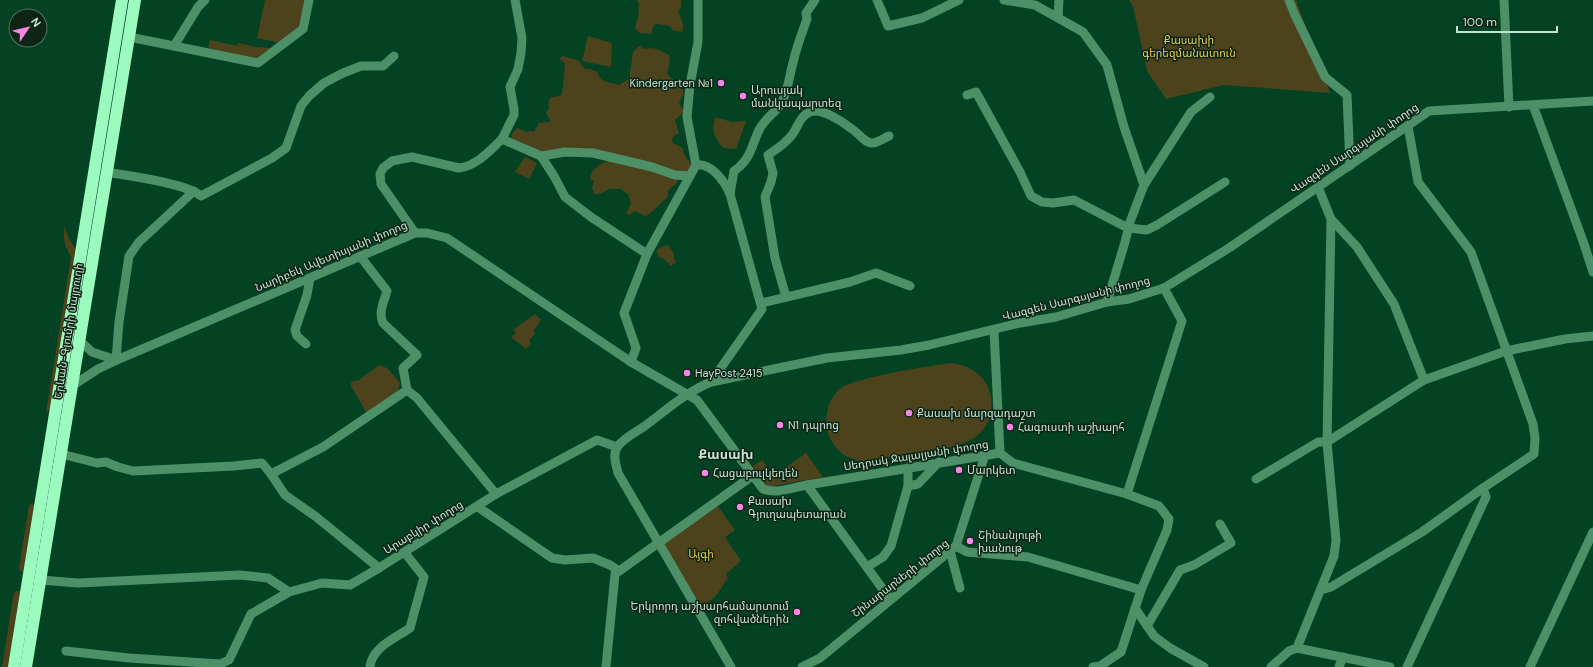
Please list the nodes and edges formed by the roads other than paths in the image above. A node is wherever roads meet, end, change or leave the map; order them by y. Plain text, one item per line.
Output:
1 (122, 0) edge
2 (135, 0) edge
3 (204, 0) edge
4 (309, 0) edge
5 (515, 0) edge
6 (698, 0) edge
7 (815, 0) edge
8 (877, 0) edge
9 (959, 0) edge
10 (1004, 0) edge
11 (1059, 0) edge
12 (1289, 0) edge
13 (1504, 0) edge
14 (1058, 18) junction
15 (117, 31) junction
16 (129, 35) junction
17 (174, 46) junction
18 (394, 56) dead end
19 (967, 95) dead end
20 (1210, 97) dead end
21 (1593, 101) edge
22 (1533, 105) junction
23 (1509, 106) junction
24 (1408, 126) junction
25 (889, 136) dead end
26 (502, 140) junction
27 (540, 156) junction
28 (696, 165) junction
29 (1350, 166) junction
30 (106, 172) junction
31 (690, 176) junction
32 (1225, 182) dead end
33 (1144, 185) junction
34 (1318, 187) junction
35 (194, 191) junction
36 (730, 194) junction
37 (1331, 219) junction
38 (1128, 228) junction
39 (415, 233) junction
40 (647, 254) junction
41 (360, 256) junction
42 (1593, 272) edge
43 (310, 278) junction
44 (910, 286) dead end
45 (1164, 288) junction
46 (786, 297) junction
47 (1107, 302) junction
48 (761, 303) junction
49 (994, 330) junction
50 (1593, 336) edge
51 (80, 340) junction
52 (306, 344) dead end
53 (1506, 351) junction
54 (116, 360) junction
55 (631, 362) junction
56 (1424, 380) junction
57 (711, 382) junction
58 (72, 386) junction
59 (407, 390) junction
60 (687, 395) junction
61 (1327, 442) junction
62 (617, 447) junction
63 (1000, 453) junction
64 (61, 454) junction
65 (986, 455) junction
66 (939, 462) junction
67 (908, 468) junction
68 (271, 474) junction
69 (752, 476) junction
70 (1256, 479) dead end
71 (807, 485) junction
72 (908, 486) junction
73 (1483, 488) junction
74 (496, 494) junction
75 (1127, 494) junction
76 (478, 507) junction
77 (1220, 524) dead end
78 (1593, 532) edge
79 (659, 543) junction
80 (953, 548) junction
81 (404, 553) junction
82 (867, 567) junction
83 (379, 568) junction
84 (619, 571) junction
85 (40, 580) junction
86 (960, 588) dead end
87 (1141, 590) junction
88 (1321, 590) junction
89 (289, 592) junction
90 (890, 599) junction
91 (1135, 608) junction
92 (1147, 626) junction
93 (1297, 648) junction
94 (66, 651) dead end
95 (1343, 657) junction
96 (14, 667) edge
97 (26, 667) edge
98 (370, 667) edge
99 (606, 667) edge
100 (731, 667) edge
101 (802, 667) edge
102 (1093, 667) edge
103 (1204, 667) edge
104 (1271, 667) edge
105 (1339, 667) edge
106 (1390, 667) edge
107 (1407, 667) edge
108 (1530, 667) edge

1 - 15 highway, Երևան-Գյումրի մայրուղի
2 - 16 highway, Երևան-Գյումրի մայրուղի
3 - 17 street
4 - 17 street
5 - 26 street
6 - 28 street
7 - 36 street
8 - 9 street
10 - 14 street
11 - 14 street
12 - 29 street
13 - 23 street
14 - 33 street
15 - 16 highway
15 - 96 highway, Երևան-Գյումրի մայրուղի
16 - 17 street
16 - 30 highway, Երևան-Գյումրի մայրուղի
18 - 35 street
19 - 38 street
20 - 33 street
21 - 22 street, Վազգեն Սարգսյանի փողոց
22 - 23 street, Վազգեն Սարգսյանի փողոց
22 - 42 street
23 - 24 street, Վազգեն Սարգսյանի փողոց
24 - 29 street, Վազգեն Սարգսյանի փողոց
24 - 53 street
25 - 46 street
26 - 27 street
26 - 39 street
27 - 31 street
27 - 40 street
28 - 31 street
28 - 36 street
29 - 34 street, Վազգեն Սարգսյանի փողոց
30 - 35 street
30 - 51 highway, Երևան-Գյումրի մայրուղի
31 - 40 street
32 - 38 street
33 - 38 street
34 - 37 street
34 - 45 street, Վազգեն Սարգսյանի փողոց
35 - 54 street
36 - 48 street
37 - 56 street
37 - 61 street
38 - 47 street
39 - 41 street, Նարիբեկ Ավետիսյանի փողոց
39 - 55 street, Նարիբեկ Ավետիսյանի փողոց
40 - 55 street
41 - 43 street, Նարիբեկ Ավետիսյանի փողոց
41 - 59 street
43 - 52 street
43 - 54 street, Նարիբեկ Ավետիսյանի փողոց
44 - 46 street
45 - 47 street, Վազգեն Սարգսյանի փողոց
45 - 75 street
46 - 48 street
47 - 49 street, Վազգեն Սարգսյանի փողոց
48 - 57 street
49 - 57 street, Վազգեն Սարգսյանի փողոց
49 - 63 street
50 - 53 street
51 - 54 street
51 - 58 highway, Երևան-Գյումրի մայրուղի
53 - 56 street
53 - 73 street
54 - 58 street, Նարիբեկ Ավետիսյանի փողոց
55 - 60 street, Նարիբեկ Ավետիսյանի փողոց
56 - 61 street
57 - 60 street, Վազգեն Սարգսյանի փողոց
58 - 64 highway, Երևան-Գյումրի մայրուղի
59 - 68 street
59 - 74 street
60 - 62 street
60 - 69 street, Սեդրակ Ջալալյանի փողոց
61 - 70 street
61 - 88 street
62 - 74 street, Արաբկիր փողոց
62 - 79 street
63 - 65 street, Սեդրակ Ջալալյանի փողոց
63 - 75 street, Սեդրակ Ջալալյանի փողոց
64 - 68 street, Արաբկիր փողոց
64 - 85 highway, Երևան-Գյումրի մայրուղի
65 - 66 street, Սեդրակ Ջալալյանի փողոց
65 - 80 street
66 - 67 street, Սեդրակ Ջալալյանի փողոց
66 - 72 street
67 - 71 street, Սեդրակ Ջալալյանի փողոց
67 - 72 street
68 - 83 street, Արաբկիր փողոց
69 - 71 street, Սեդրակ Ջալալյանի փողոց
69 - 79 street
71 - 82 street
72 - 82 street
73 - 88 street
73 - 107 street
74 - 76 street, Արաբկիր փողոց
75 - 87 street, Սեդրակ Ջալալյանի փողոց
76 - 81 street, Արաբկիր փողոց
76 - 84 street
77 - 92 street
78 - 108 street
79 - 84 street
79 - 100 street
80 - 86 street
80 - 87 street, Շինարարների փողոց
80 - 90 street, Շինարարների փողոց
81 - 83 street, Արաբկիր փողոց
81 - 98 street
82 - 90 street
83 - 89 street
84 - 99 street
85 - 89 street
85 - 97 highway, Երևան-Գյումրի մայրուղի
87 - 91 street
88 - 93 street
89 - 94 street
90 - 101 street, Շինարարների փողոց
91 - 92 street
91 - 102 street
92 - 103 street
93 - 95 street
93 - 104 street
95 - 105 street
95 - 106 street

